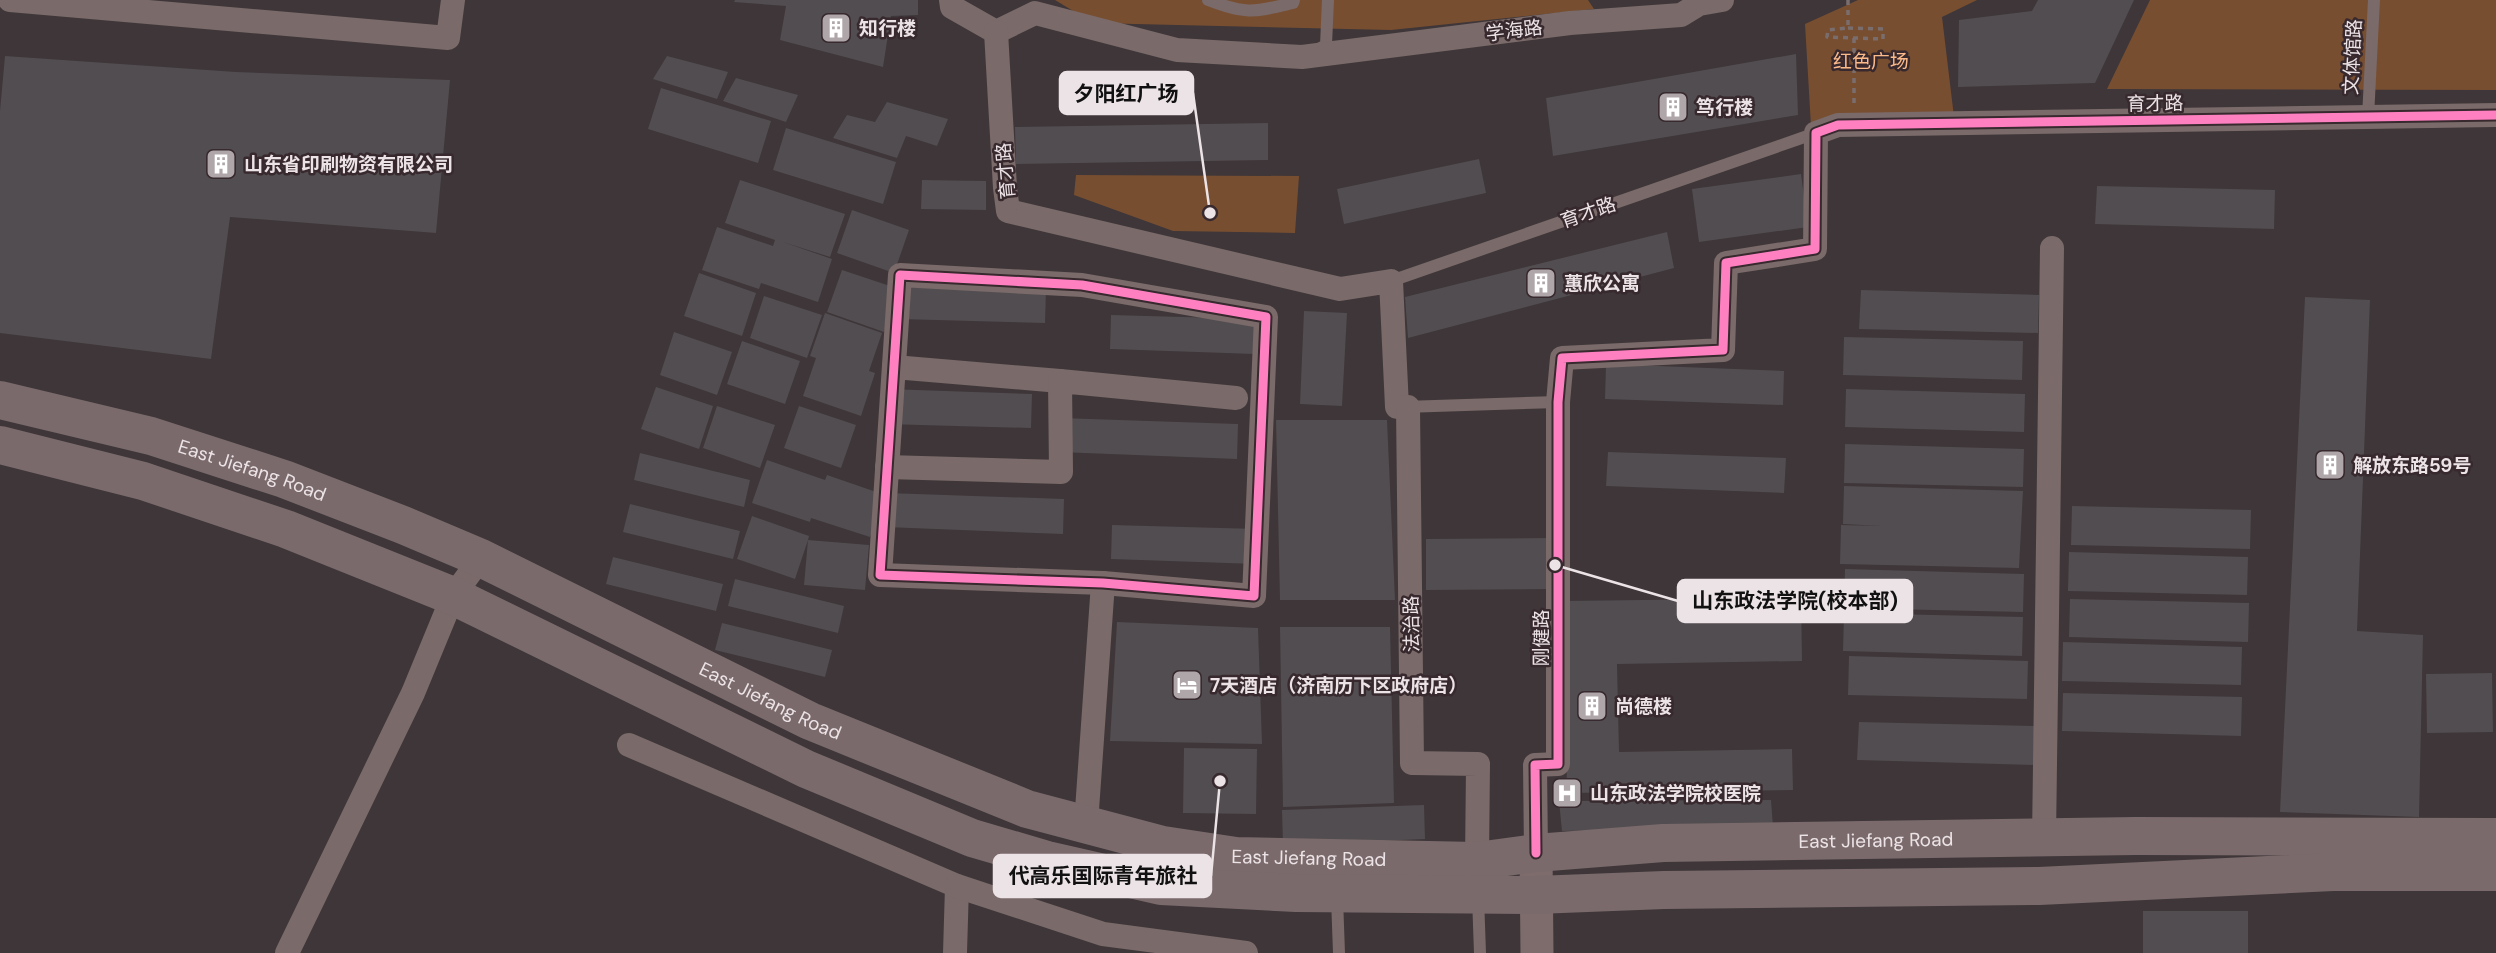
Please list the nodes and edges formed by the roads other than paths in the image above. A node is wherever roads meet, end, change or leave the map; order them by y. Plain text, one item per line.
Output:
1 (10, 0) edge
2 (453, 0) edge
3 (951, 0) edge
4 (1208, 0) edge
5 (1294, 0) edge
6 (1328, 0) edge
7 (1722, 0) edge
8 (2374, 0) edge
9 (1676, 8) edge
10 (996, 32) junction
11 (1303, 57) junction
12 (2496, 115) edge
13 (2368, 117) junction
14 (1816, 133) junction
15 (2052, 248) dead end
16 (1391, 281) junction
17 (894, 367) junction
18 (1060, 381) junction
19 (1236, 398) dead end
20 (0, 400) edge
21 (1558, 402) junction
22 (1402, 407) junction
23 (0, 445) edge
24 (887, 467) junction
25 (481, 558) junction
26 (1102, 583) junction
27 (453, 596) junction
28 (629, 745) dead end
29 (1086, 824) junction
30 (2496, 837) edge
31 (2045, 838) junction
32 (1536, 853) junction
33 (2496, 872) edge
34 (1478, 878) junction
35 (957, 886) junction
36 (1337, 894) junction
37 (1536, 895) junction
38 (287, 953) edge
39 (955, 953) edge
40 (1247, 953) edge
41 (1339, 953) edge
42 (1480, 953) edge
43 (1537, 953) edge

1 - 2 street
3 - 10 street
4 - 5 lane
6 - 11 lane
7 - 9 street, 学海路
8 - 13 lane, 文体馆路
9 - 11 street, 学海路
10 - 11 street, 学海路
10 - 16 street, 育才路
12 - 13 street, 育才路
13 - 14 street, 育才路
14 - 16 lane, 育才路
14 - 21 street
15 - 31 street
16 - 22 street
17 - 18 street
17 - 24 street
17 - 26 street
18 - 19 street
18 - 24 street
20 - 25 main road, East Jiefang Road
21 - 22 lane
21 - 32 street, 刚健路
22 - 34 street, 法治路
23 - 27 main road, East Jiefang Road
24 - 26 street
25 - 27 street
25 - 29 main road, East Jiefang Road
26 - 29 street
27 - 36 main road, East Jiefang Road
27 - 38 street
28 - 35 street
29 - 34 main road, East Jiefang Road
30 - 31 main road, East Jiefang Road
31 - 32 main road, East Jiefang Road
32 - 34 main road, East Jiefang Road
32 - 37 main road
33 - 37 main road, East Jiefang Road
34 - 36 main road, East Jiefang Road
34 - 37 main road, East Jiefang Road
34 - 42 lane
35 - 39 street
35 - 40 street
36 - 41 lane
37 - 43 main road

